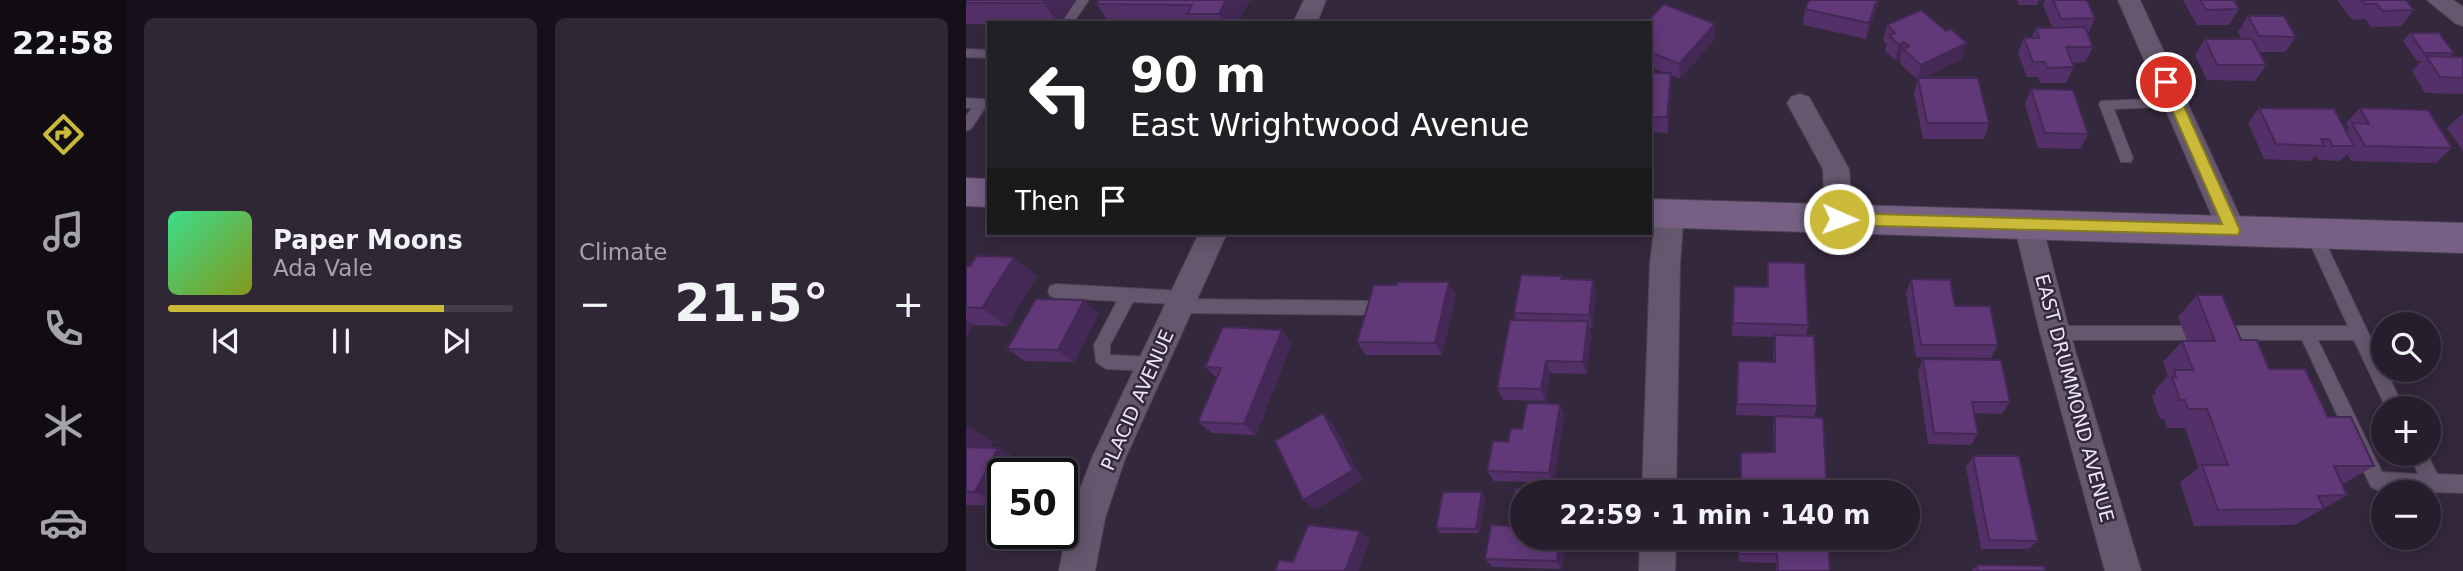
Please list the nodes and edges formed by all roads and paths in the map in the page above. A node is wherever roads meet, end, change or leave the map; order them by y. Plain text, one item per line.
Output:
1 (1083, 0) edge
2 (1315, 0) edge
3 (2129, 0) edge
4 (2438, 0) edge
5 (2463, 18) edge
6 (1068, 21) edge
7 (1306, 21) edge
8 (966, 53) edge
9 (987, 54) edge
10 (966, 103) edge
11 (986, 103) edge
12 (1800, 103) dead end
13 (2176, 103) junction
14 (966, 126) edge
15 (2126, 158) dead end
16 (966, 192) edge
17 (987, 192) edge
18 (1660, 213) edge
19 (1839, 219) junction
20 (2028, 224) junction
21 (2232, 230) junction
22 (2313, 233) junction
23 (1212, 235) edge
24 (2463, 238) edge
25 (1056, 291) dead end
26 (1128, 295) junction
27 (1182, 302) junction
28 (1376, 307) edge
29 (2306, 332) junction
30 (2055, 333) junction
31 (2359, 333) junction
32 (1152, 364) junction
33 (2389, 396) edge
34 (1659, 480) edge
35 (2376, 480) edge
36 (2441, 483) edge
37 (2463, 484) edge
38 (1658, 550) edge
39 (1077, 571) edge
40 (1657, 571) edge
41 (2123, 571) edge

1 - 6 lane
2 - 7 street
3 - 13 street
4 - 5 street
8 - 9 lane
10 - 11 lane
11 - 14 lane
12 - 19 street
13 - 15 lane
13 - 21 street
16 - 17 main road
18 - 19 main road
18 - 34 street
19 - 20 main road
20 - 21 main road
20 - 30 street, EAST DRUMMOND AVENUE
21 - 22 main road
22 - 24 main road
22 - 31 lane
23 - 27 street, PLACID AVENUE
25 - 26 lane
26 - 27 lane
26 - 32 lane
27 - 28 lane
27 - 32 street, PLACID AVENUE
29 - 30 lane
29 - 31 lane
29 - 35 lane
30 - 41 street, EAST DRUMMOND AVENUE
31 - 33 lane
32 - 39 street, PLACID AVENUE
36 - 37 lane
38 - 40 street

